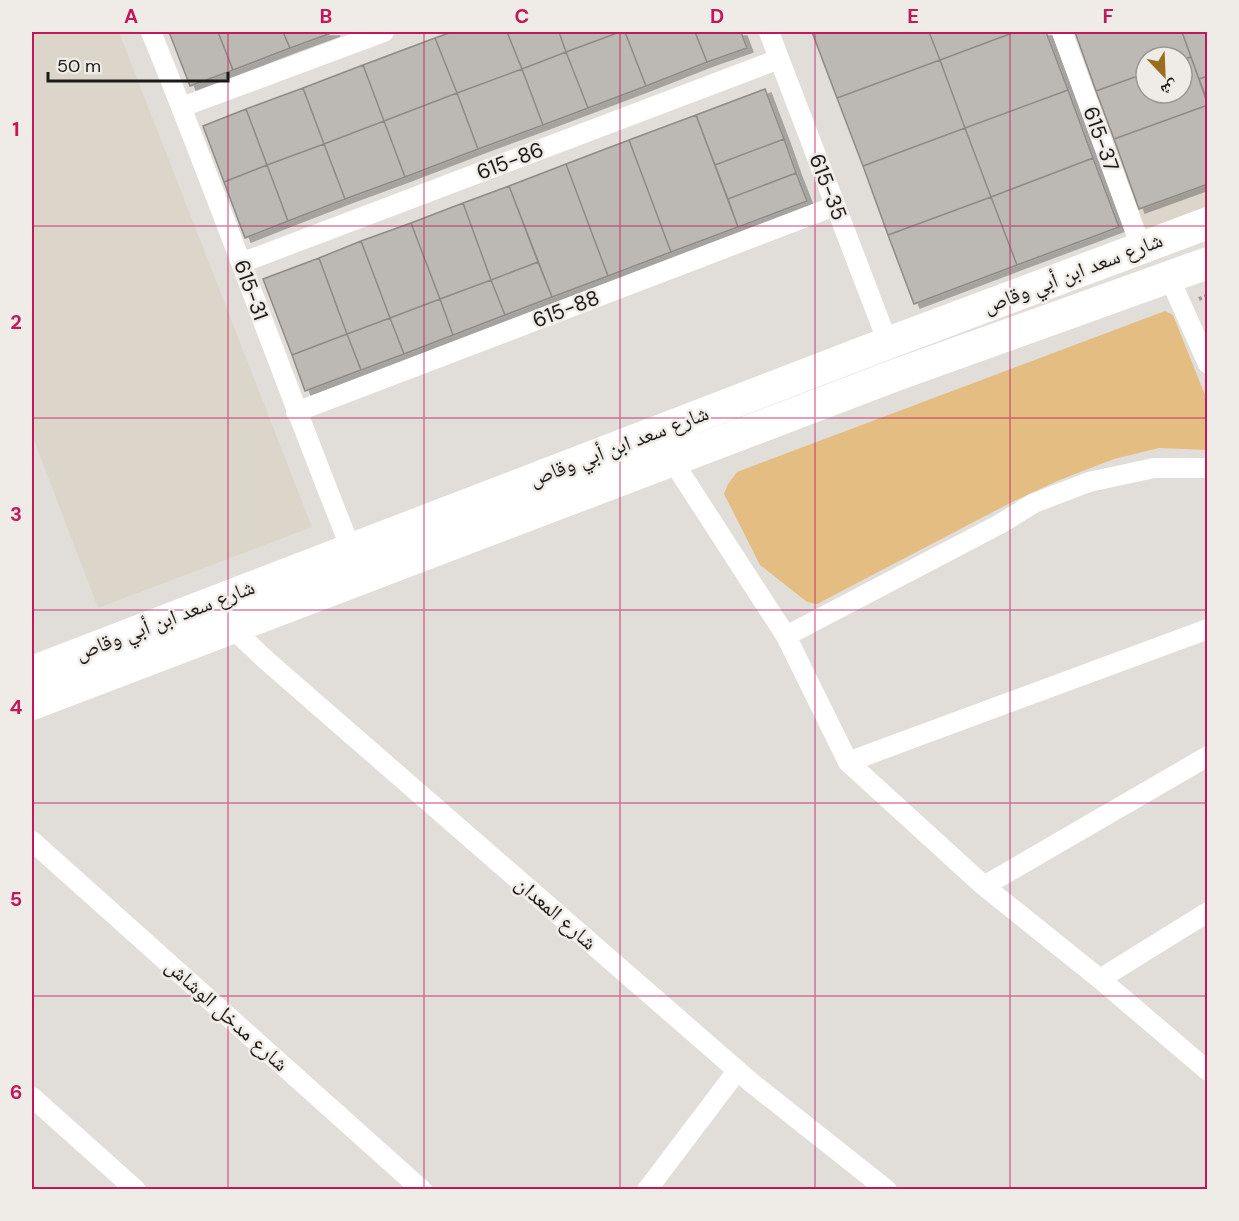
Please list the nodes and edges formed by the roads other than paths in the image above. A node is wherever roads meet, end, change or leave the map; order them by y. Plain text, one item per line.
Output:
1 (151, 32) edge
2 (384, 32) edge
3 (769, 32) edge
4 (1062, 32) edge
5 (779, 59) junction
6 (182, 107) junction
7 (835, 206) junction
8 (1208, 223) edge
9 (1141, 247) junction
10 (241, 263) junction
11 (1208, 263) edge
12 (1169, 277) junction
13 (888, 343) junction
14 (1208, 364) edge
15 (296, 412) junction
16 (672, 460) junction
17 (1208, 468) edge
18 (351, 549) junction
19 (232, 628) junction
20 (1208, 629) edge
21 (786, 636) junction
22 (32, 672) edge
23 (32, 704) edge
24 (1208, 756) edge
25 (848, 762) junction
26 (32, 841) edge
27 (984, 886) junction
28 (1208, 912) edge
29 (1100, 979) junction
30 (1205, 1064) edge
31 (737, 1071) junction
32 (32, 1098) edge
33 (132, 1188) edge
34 (422, 1190) edge
35 (647, 1190) edge
36 (887, 1190) edge

1 - 6 street, 615-31
2 - 6 street
3 - 5 street, 615-35
4 - 9 street, 615-37
5 - 7 street, 615-35
5 - 10 street, 615-86
6 - 10 street, 615-31
7 - 13 street, 615-35
7 - 15 street, 615-88
8 - 9 main road, شارع سعد ابن أبي وقاص
9 - 13 main road, شارع سعد ابن أبي وقاص
10 - 15 street, 615-31
11 - 12 main road, شارع سعد ابن أبي وقاص
12 - 14 street
12 - 16 main road, شارع سعد ابن أبي وقاص
13 - 18 main road, شارع سعد ابن أبي وقاص
15 - 18 street, 615-31
16 - 19 main road, شارع سعد ابن أبي وقاص
16 - 21 street
17 - 21 street
18 - 22 main road, شارع سعد ابن أبي وقاص
19 - 23 main road, شارع سعد ابن أبي وقاص
19 - 31 street, شارع المعدان
20 - 25 street
21 - 25 street
24 - 27 street
25 - 27 street
26 - 34 street, شارع مدخل الوشاش
27 - 29 street
28 - 29 street
29 - 30 street
31 - 35 street
31 - 36 street, شارع المعدان
32 - 33 street

